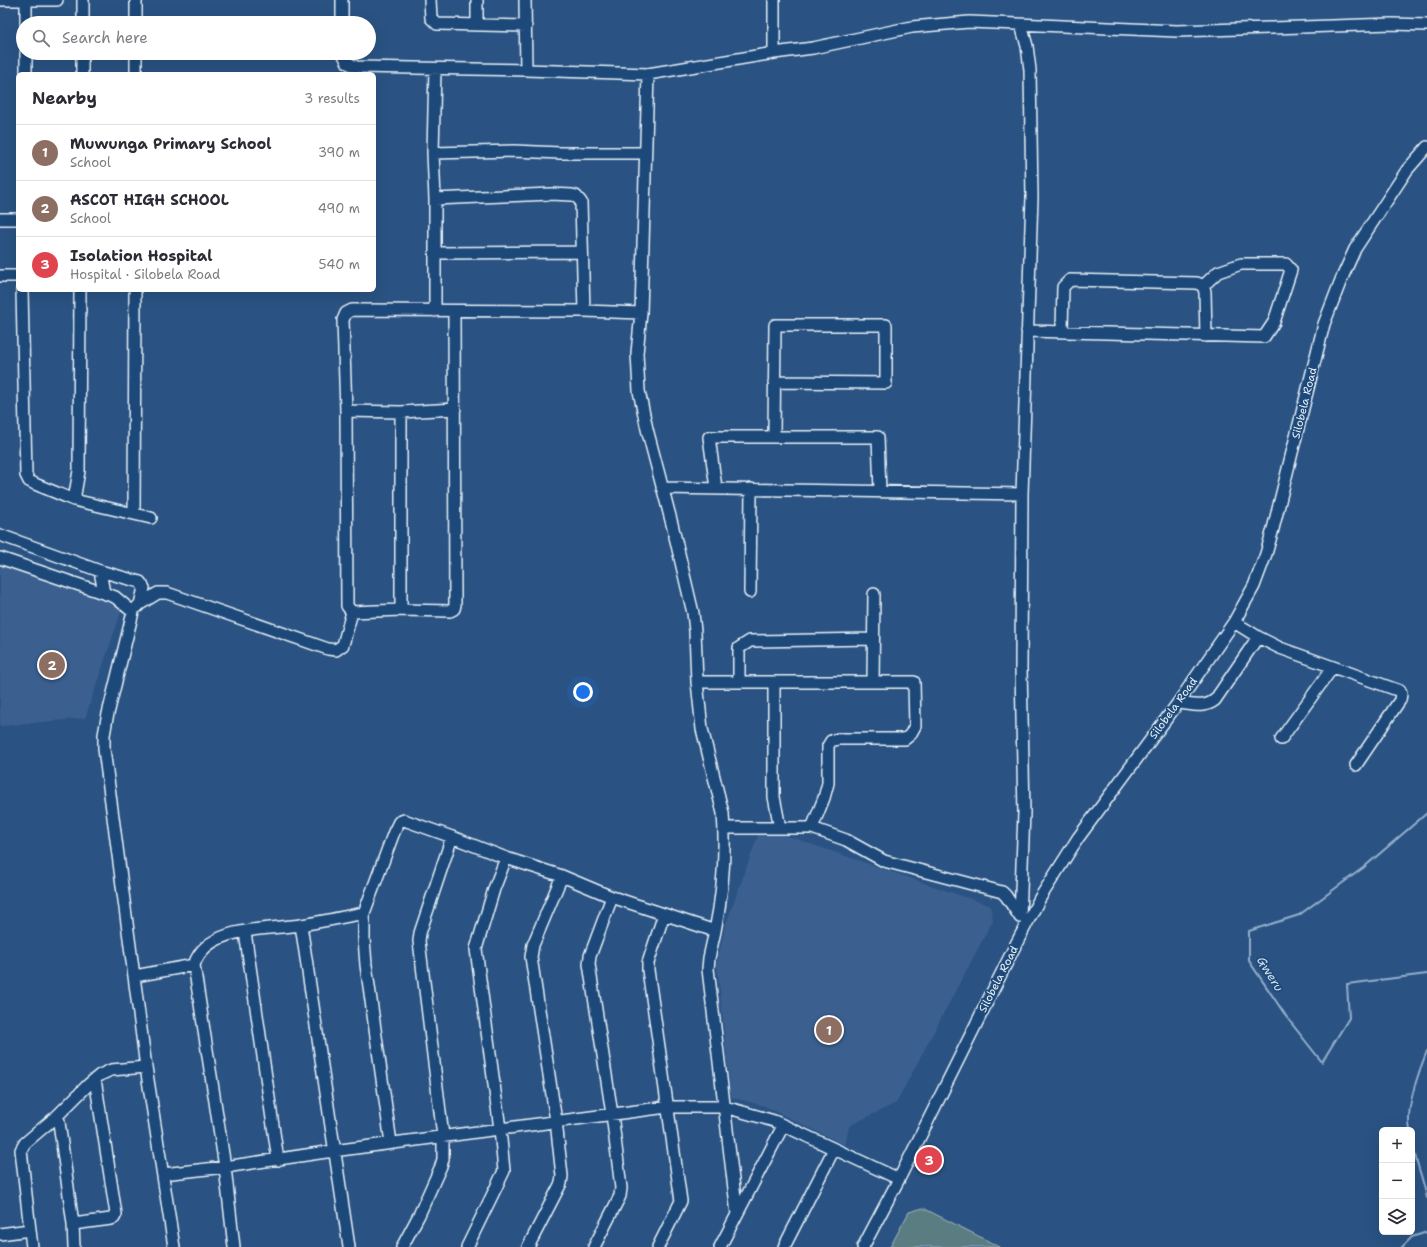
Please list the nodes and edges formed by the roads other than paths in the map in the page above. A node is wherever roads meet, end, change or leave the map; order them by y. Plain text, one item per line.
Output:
1 (0, 0) edge
2 (57, 0) edge
3 (83, 0) edge
4 (136, 0) edge
5 (342, 0) edge
6 (430, 0) edge
7 (476, 0) edge
8 (525, 0) edge
9 (774, 0) edge
10 (26, 1) edge
11 (26, 16) edge
12 (83, 16) edge
13 (136, 16) edge
14 (342, 16) edge
15 (477, 25) junction
16 (1021, 25) junction
17 (1427, 25) edge
18 (526, 26) junction
19 (774, 53) junction
20 (26, 60) edge
21 (82, 60) edge
22 (136, 60) edge
23 (346, 60) edge
24 (435, 69) junction
25 (526, 70) junction
26 (26, 72) edge
27 (82, 72) edge
28 (136, 72) edge
29 (648, 74) junction
30 (1427, 147) edge
31 (433, 153) junction
32 (645, 153) junction
33 (435, 199) junction
34 (0, 219) edge
35 (16, 219) edge
36 (582, 252) junction
37 (435, 253) junction
38 (0, 276) edge
39 (16, 276) edge
40 (1203, 286) junction
41 (22, 292) edge
42 (80, 292) edge
43 (135, 292) edge
44 (435, 311) junction
45 (454, 311) junction
46 (584, 311) junction
47 (641, 313) junction
48 (1027, 331) junction
49 (1062, 331) junction
50 (1206, 336) junction
51 (774, 382) junction
52 (455, 409) junction
53 (346, 412) junction
54 (401, 412) junction
55 (774, 437) junction
56 (662, 488) junction
57 (716, 488) junction
58 (752, 489) junction
59 (880, 491) junction
60 (1022, 494) junction
61 (74, 500) junction
62 (134, 514) junction
63 (152, 518) dead end
64 (0, 536) edge
65 (0, 558) edge
66 (100, 571) junction
67 (750, 592) dead end
68 (104, 593) junction
69 (874, 594) dead end
70 (136, 608) junction
71 (401, 610) junction
72 (352, 612) junction
73 (1234, 622) junction
74 (1258, 636) junction
75 (873, 639) junction
76 (1333, 667) junction
77 (697, 682) junction
78 (739, 682) junction
79 (774, 682) junction
80 (872, 682) junction
81 (1178, 703) junction
82 (1281, 738) dead end
83 (1356, 765) dead end
84 (724, 828) junction
85 (780, 828) junction
86 (812, 828) junction
87 (452, 837) junction
88 (506, 858) junction
89 (562, 876) junction
90 (612, 897) junction
91 (364, 913) junction
92 (664, 914) junction
93 (1023, 921) junction
94 (301, 925) junction
95 (715, 931) junction
96 (245, 932) junction
97 (194, 965) junction
98 (135, 976) junction
99 (146, 1067) junction
100 (94, 1079) junction
101 (667, 1107) junction
102 (725, 1107) junction
103 (612, 1114) junction
104 (58, 1115) junction
105 (556, 1122) junction
106 (783, 1126) junction
107 (500, 1128) junction
108 (443, 1136) junction
109 (391, 1143) junction
110 (834, 1149) junction
111 (333, 1150) junction
112 (278, 1160) junction
113 (225, 1167) junction
114 (163, 1174) junction
115 (899, 1179) junction
116 (737, 1214) junction
117 (73, 1224) junction
118 (30, 1230) junction
119 (0, 1234) edge
120 (32, 1247) edge
121 (74, 1247) edge
122 (174, 1247) edge
123 (234, 1247) edge
124 (348, 1247) edge
125 (402, 1247) edge
126 (466, 1247) edge
127 (528, 1247) edge
128 (594, 1247) edge
129 (658, 1247) edge
130 (720, 1247) edge
131 (784, 1247) edge
132 (863, 1247) edge

1 - 10 street
2 - 10 street
3 - 12 street
4 - 13 street
5 - 14 street
6 - 15 street
7 - 15 street
8 - 18 street
9 - 19 street
10 - 11 street
15 - 18 street
16 - 17 street
16 - 19 street
16 - 48 street
18 - 25 street
19 - 29 street
20 - 26 street
21 - 27 street
22 - 28 street
23 - 24 street
24 - 25 street
24 - 31 street
25 - 29 street
29 - 32 street
30 - 73 street, Silobela Road
31 - 32 street
31 - 33 street
32 - 47 street
33 - 36 street
33 - 37 street
34 - 35 street
36 - 37 street
36 - 46 street
37 - 44 street
38 - 39 street
40 - 49 street
40 - 50 street
40 - 50 street
41 - 61 street
42 - 61 street
43 - 62 street
44 - 45 street
44 - 53 street
45 - 46 street
45 - 52 street
46 - 47 street
47 - 56 street
48 - 49 street
48 - 60 street
49 - 50 street
51 - 51 street
51 - 55 street
52 - 54 street
52 - 71 street
53 - 54 street
53 - 72 street
54 - 71 street
55 - 57 street
55 - 59 street
56 - 57 street
56 - 77 street
57 - 58 street
58 - 59 street
58 - 67 street
59 - 60 street
60 - 93 street
61 - 62 street
62 - 63 street
64 - 66 street
65 - 68 street
66 - 68 street
66 - 70 street
68 - 70 street
69 - 75 street
70 - 72 street
70 - 98 street
71 - 72 street
73 - 74 street
73 - 81 street, Silobela Road
74 - 76 street
74 - 81 street
75 - 78 street
75 - 80 street
76 - 82 street
76 - 83 street
77 - 78 street
77 - 84 street
78 - 79 street
79 - 80 street
79 - 85 street
80 - 86 street
81 - 93 street, Silobela Road
84 - 85 street
84 - 95 street
85 - 86 street
86 - 93 street
87 - 88 street
87 - 91 street
87 - 108 street
88 - 89 street
88 - 107 street
89 - 90 street
89 - 105 street
90 - 92 street
90 - 103 street
91 - 94 street
91 - 109 street
92 - 95 street
92 - 101 street
93 - 115 street, Silobela Road
94 - 96 street
94 - 111 street
95 - 102 street
96 - 97 street
96 - 112 street
97 - 98 street
97 - 113 street
98 - 99 street
99 - 100 street
99 - 114 street
100 - 104 street
100 - 117 street
101 - 102 street
101 - 103 street
101 - 129 street
102 - 106 street
102 - 116 street
103 - 105 street
103 - 128 street
104 - 117 street
104 - 118 street
105 - 107 street
105 - 127 street
106 - 110 street
106 - 116 street
107 - 108 street
107 - 126 street
108 - 109 street
108 - 125 street
109 - 111 street
110 - 115 street
110 - 131 street
111 - 112 street
111 - 124 street
112 - 113 street
113 - 114 street
113 - 123 street
114 - 122 street
115 - 132 street, Silobela Road
116 - 130 street
117 - 121 street
118 - 119 street
118 - 120 street

